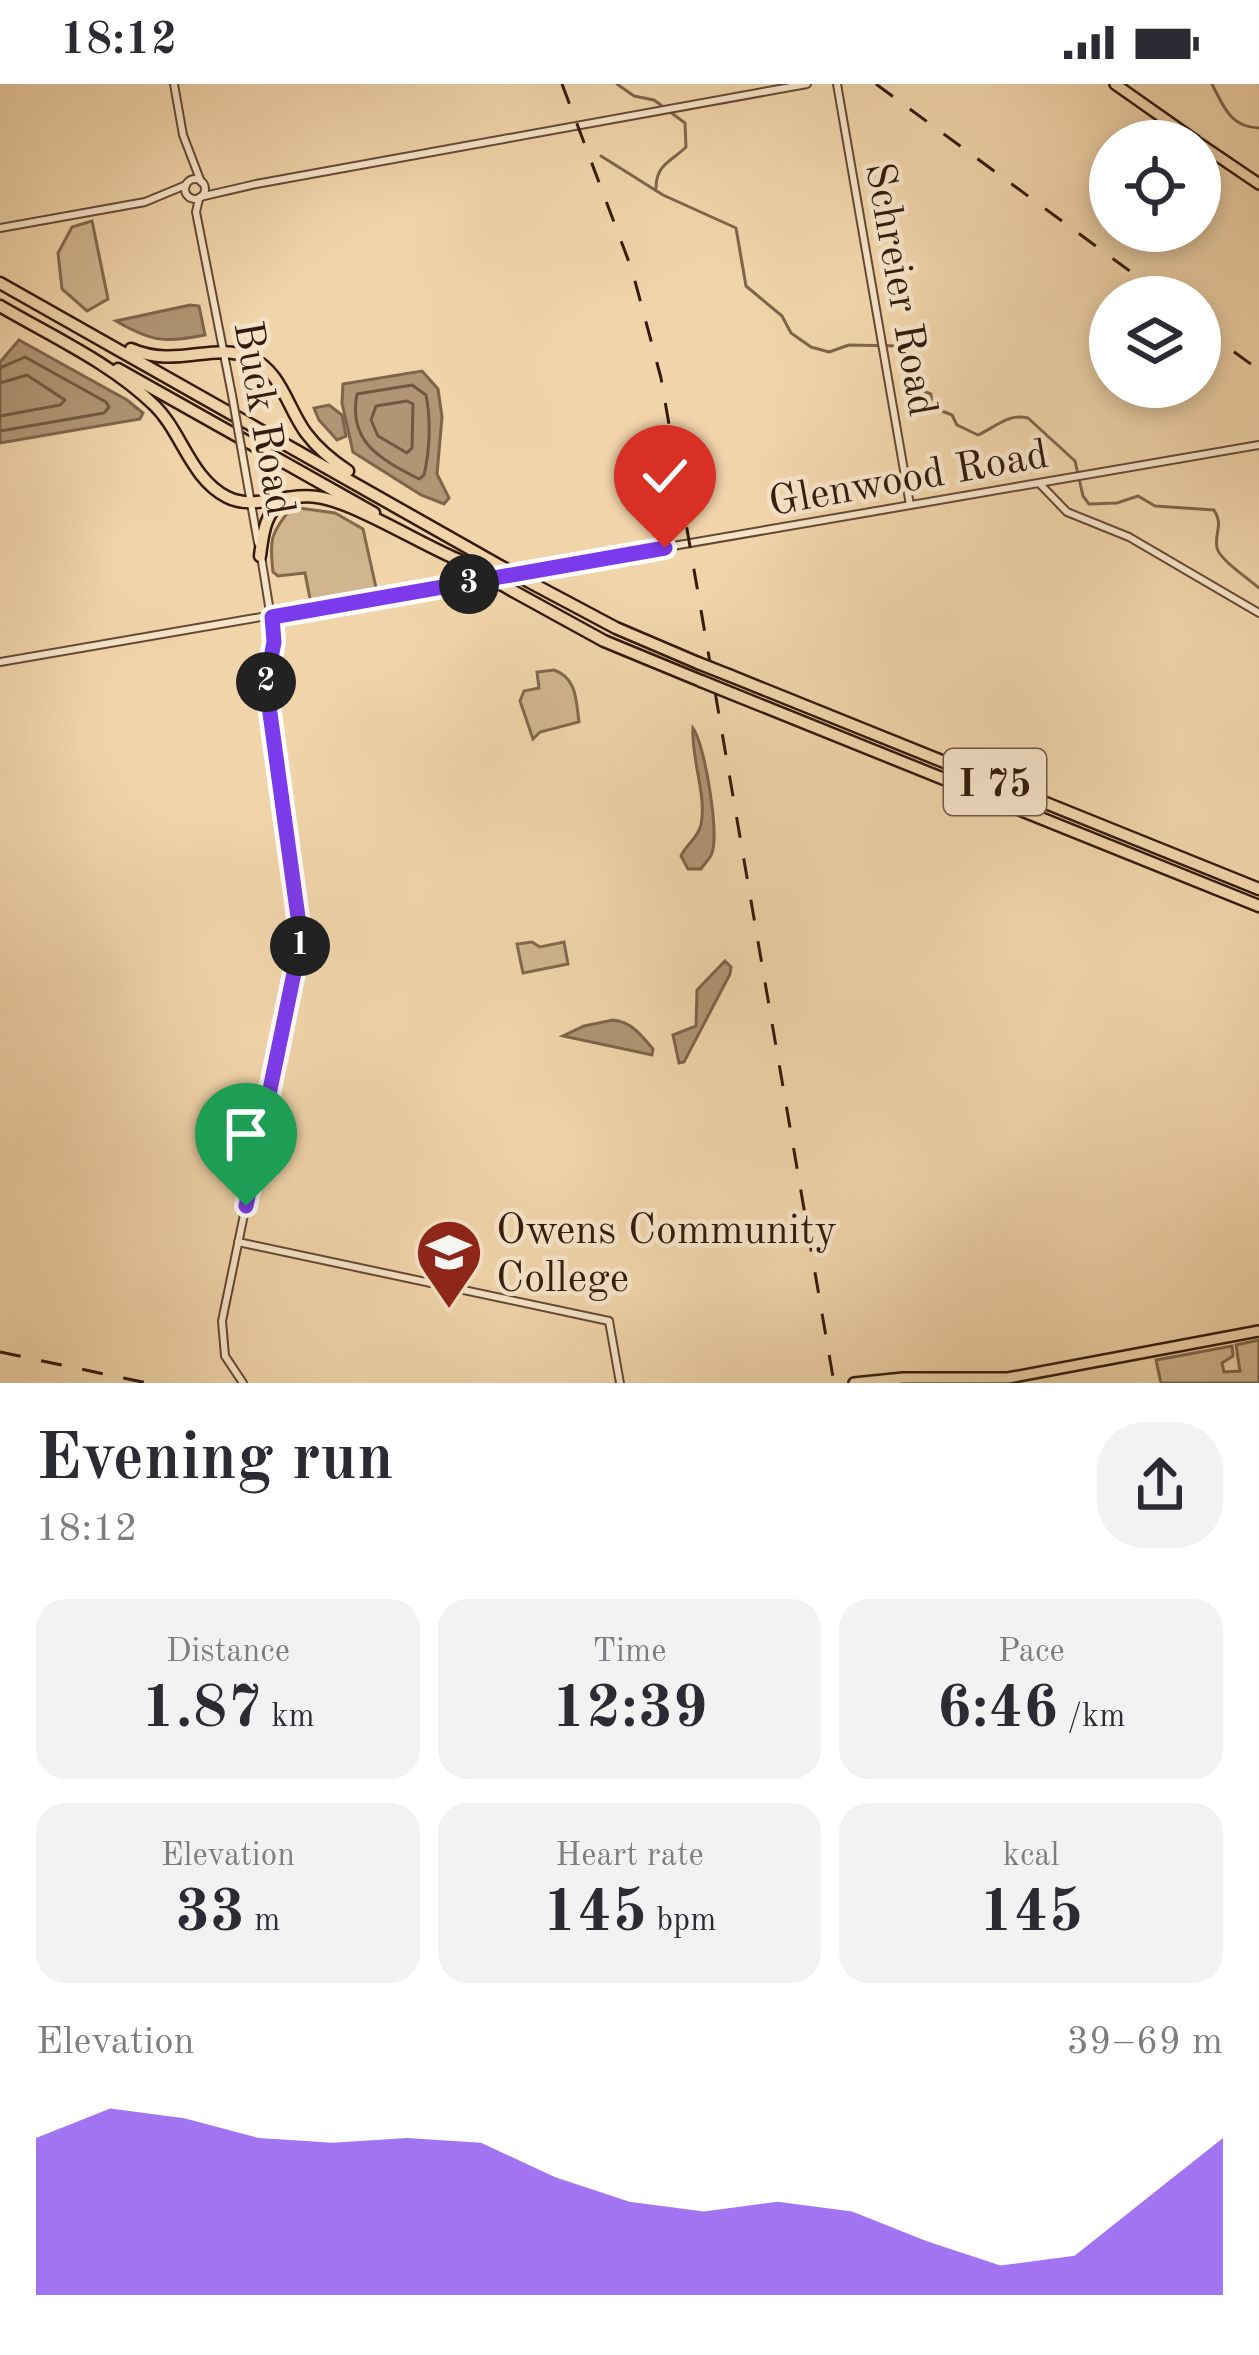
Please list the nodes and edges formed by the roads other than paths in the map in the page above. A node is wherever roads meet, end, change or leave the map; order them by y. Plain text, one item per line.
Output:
1 (174, 84) edge
2 (807, 84) edge
3 (837, 84) edge
4 (1115, 84) edge
5 (1167, 120) edge
6 (190, 158) junction
7 (1221, 158) edge
8 (188, 183) junction
9 (1259, 184) edge
10 (203, 185) junction
11 (219, 192) junction
12 (170, 194) junction
13 (188, 196) junction
14 (199, 198) junction
15 (0, 228) edge
16 (200, 229) junction
17 (0, 284) edge
18 (0, 304) edge
19 (83, 328) junction
20 (224, 352) junction
21 (1259, 445) edge
22 (1040, 484) junction
23 (292, 496) junction
24 (390, 501) junction
25 (250, 502) junction
26 (910, 505) junction
27 (260, 556) junction
28 (459, 560) junction
29 (1259, 613) edge
30 (272, 617) junction
31 (0, 662) edge
32 (1259, 889) edge
33 (1259, 906) edge
34 (238, 1242) junction
35 (1259, 1331) edge
36 (965, 1381) edge
37 (243, 1383) edge
38 (620, 1383) edge
39 (854, 1383) edge

1 - 6 street
2 - 11 street
3 - 26 street, Schreier Road
4 - 5 main road
6 - 8 street
6 - 10 street
7 - 9 main road
8 - 10 street
8 - 12 street
8 - 13 street, Buck Road
10 - 11 street
10 - 14 street
11 - 14 street
12 - 13 street
12 - 15 street
13 - 14 street
13 - 16 street, Buck Road
14 - 16 street, Buck Road
16 - 20 street, Buck Road
17 - 19 highway, I 75
18 - 25 highway
18 - 28 highway, I 75
19 - 20 highway
19 - 24 highway, I 75
20 - 24 highway
20 - 25 street, Buck Road, bridge
21 - 22 street, Glenwood Road
22 - 26 street, Glenwood Road
22 - 29 street
23 - 25 highway
23 - 27 highway
23 - 28 highway
24 - 32 highway, I 75, bridge
25 - 27 street, Buck Road
26 - 30 street, Glenwood Road
27 - 30 street, Buck Road
28 - 33 highway, I 75, bridge
30 - 31 street, Glenwood Road
30 - 34 street, Buck Road
34 - 37 street, Buck Road
34 - 38 street
35 - 36 main road
36 - 39 main road

